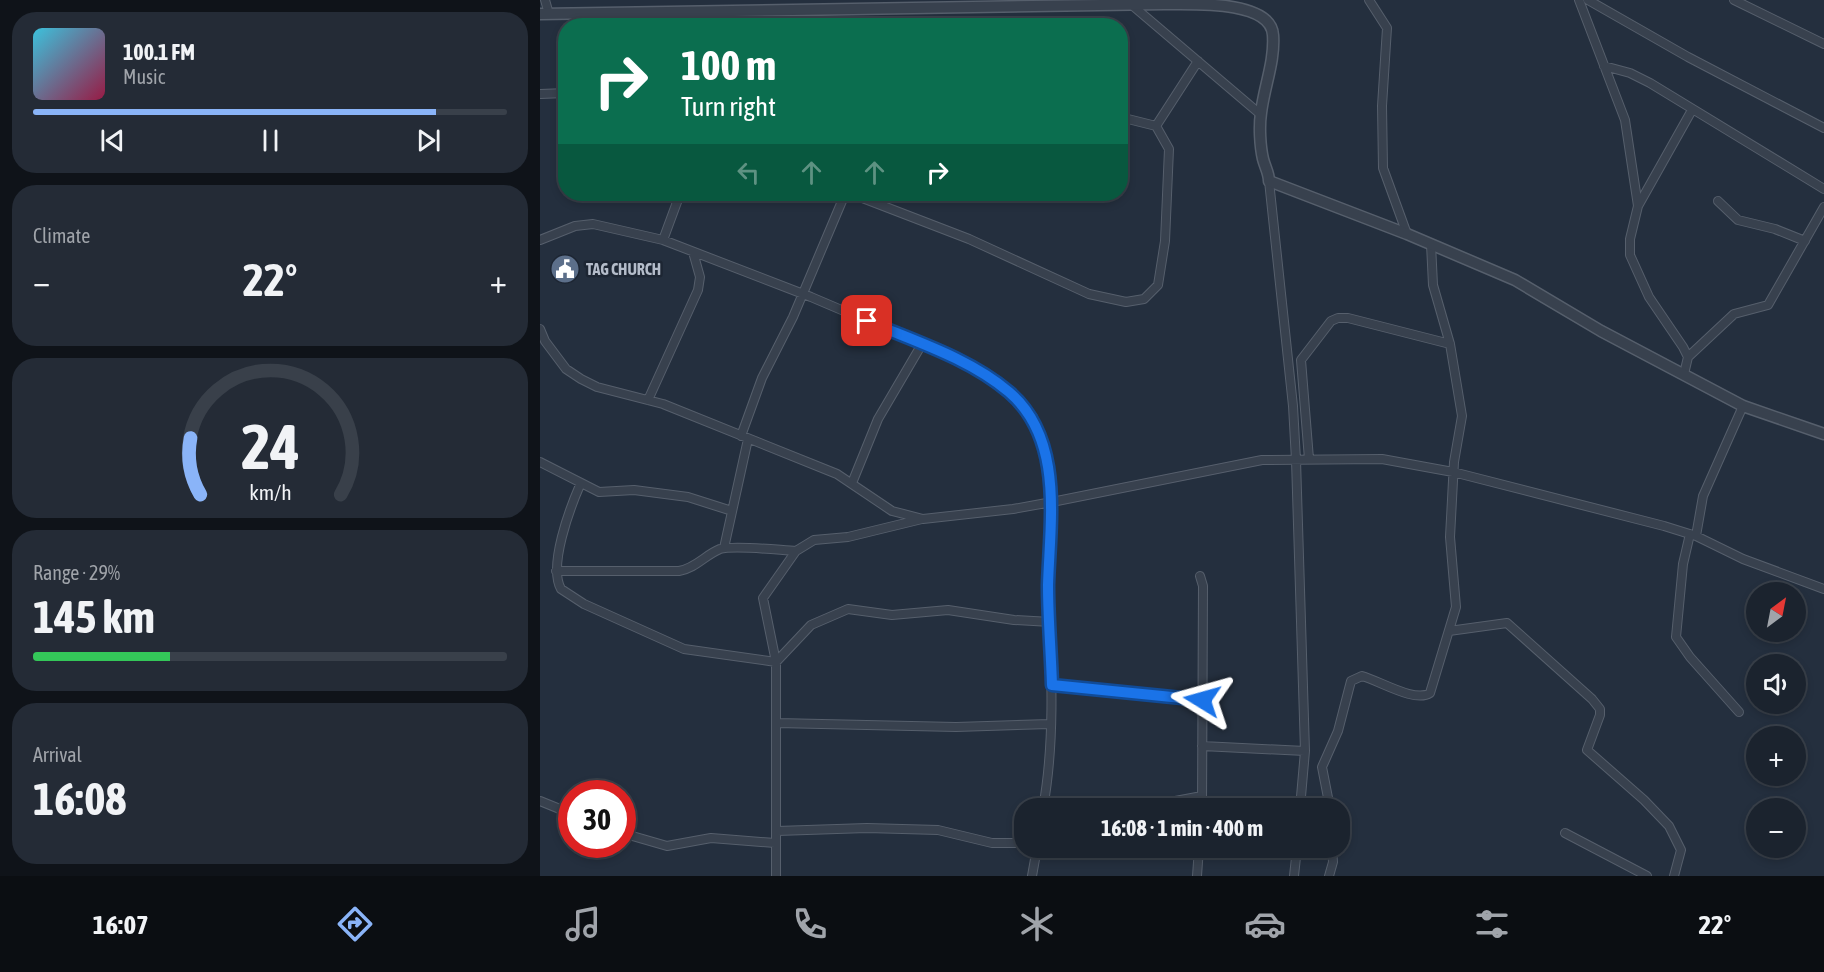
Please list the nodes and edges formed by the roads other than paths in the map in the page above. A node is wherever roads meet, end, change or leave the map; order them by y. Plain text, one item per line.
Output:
1 (545, 0) edge
2 (1369, 0) edge
3 (1579, 0) edge
4 (1588, 0) edge
5 (1734, 0) edge
6 (762, 4) edge
7 (928, 4) edge
8 (1133, 6) junction
9 (544, 14) edge
10 (1824, 44) edge
11 (1198, 61) junction
12 (1604, 66) junction
13 (540, 93) edge
14 (558, 93) edge
15 (1692, 110) junction
16 (1260, 114) junction
17 (1128, 119) edge
18 (1156, 126) junction
19 (1824, 128) edge
20 (1269, 181) junction
21 (1823, 185) edge
22 (677, 201) edge
23 (842, 201) edge
24 (870, 201) edge
25 (1718, 201) dead end
26 (1638, 207) junction
27 (1824, 207) edge
28 (1407, 234) junction
29 (540, 240) edge
30 (663, 240) junction
31 (1805, 241) junction
32 (1431, 244) junction
33 (693, 252) junction
34 (801, 293) junction
35 (540, 329) edge
36 (1450, 344) junction
37 (922, 345) junction
38 (1688, 357) junction
39 (1684, 374) junction
40 (648, 400) junction
41 (1743, 406) junction
42 (1824, 434) edge
43 (744, 438) junction
44 (1309, 459) junction
45 (1296, 460) junction
46 (540, 462) edge
47 (1453, 472) junction
48 (852, 483) junction
49 (580, 485) junction
50 (1052, 502) junction
51 (732, 511) junction
52 (922, 519) junction
53 (1693, 535) junction
54 (724, 548) junction
55 (796, 551) junction
56 (556, 571) junction
57 (1200, 576) dead end
58 (1824, 589) edge
59 (1051, 622) junction
60 (1449, 631) junction
61 (776, 662) junction
62 (1052, 685) junction
63 (1202, 700) junction
64 (1739, 711) dead end
65 (777, 723) junction
66 (1050, 724) junction
67 (1202, 746) junction
68 (1305, 751) junction
69 (1202, 796) joint
70 (1044, 798) edge
71 (1191, 798) edge
72 (1301, 798) edge
73 (1328, 798) edge
74 (540, 801) edge
75 (558, 808) edge
76 (777, 831) junction
77 (1565, 832) dead end
78 (636, 837) edge
79 (775, 843) junction
80 (1014, 843) edge
81 (1035, 858) edge
82 (1198, 858) edge
83 (1296, 858) edge
84 (1333, 858) edge
85 (776, 876) edge
86 (1032, 876) edge
87 (1197, 876) edge
88 (1294, 876) edge
89 (1329, 876) edge
90 (1647, 876) edge
91 (1674, 876) edge

1 - 9 street
2 - 28 street
3 - 12 street
4 - 19 street
5 - 10 street
6 - 7 street
6 - 9 street
7 - 8 street
8 - 11 street
8 - 16 street
11 - 16 street
11 - 18 street
12 - 15 street
12 - 26 street
13 - 14 street
15 - 21 street
15 - 26 street
16 - 20 street
17 - 18 street
18 - 24 street
20 - 28 street
20 - 45 street
22 - 30 street
23 - 34 street
25 - 31 street
26 - 38 street
27 - 31 street
28 - 32 street
29 - 30 street
30 - 33 street
31 - 38 street
32 - 36 street
32 - 39 street
33 - 34 street
33 - 40 street
34 - 37 street
34 - 43 street
35 - 40 street
36 - 44 street
36 - 47 street
37 - 48 street
37 - 50 street
38 - 39 street
39 - 41 street
40 - 43 street
41 - 42 street
41 - 53 street
43 - 48 street
43 - 51 street
44 - 45 street
44 - 47 street
45 - 50 street
45 - 68 street
46 - 49 street
47 - 53 street
47 - 60 street
48 - 52 street
49 - 51 street
49 - 56 street
50 - 52 street
50 - 59 street
51 - 54 street
52 - 55 street
53 - 58 street
53 - 64 street
54 - 55 street
54 - 56 street
55 - 61 street
56 - 61 street
57 - 63 street
59 - 61 street
59 - 62 street
60 - 73 street
60 - 91 street
61 - 65 street
62 - 63 street
62 - 66 street
63 - 67 street
65 - 66 street
65 - 76 street
66 - 70 street
67 - 68 street
67 - 69 street
68 - 72 street
69 - 71 street
74 - 75 street
76 - 79 street
76 - 80 street
77 - 90 street
78 - 79 street
79 - 85 street
81 - 86 street
82 - 87 street
83 - 88 street
84 - 89 street

